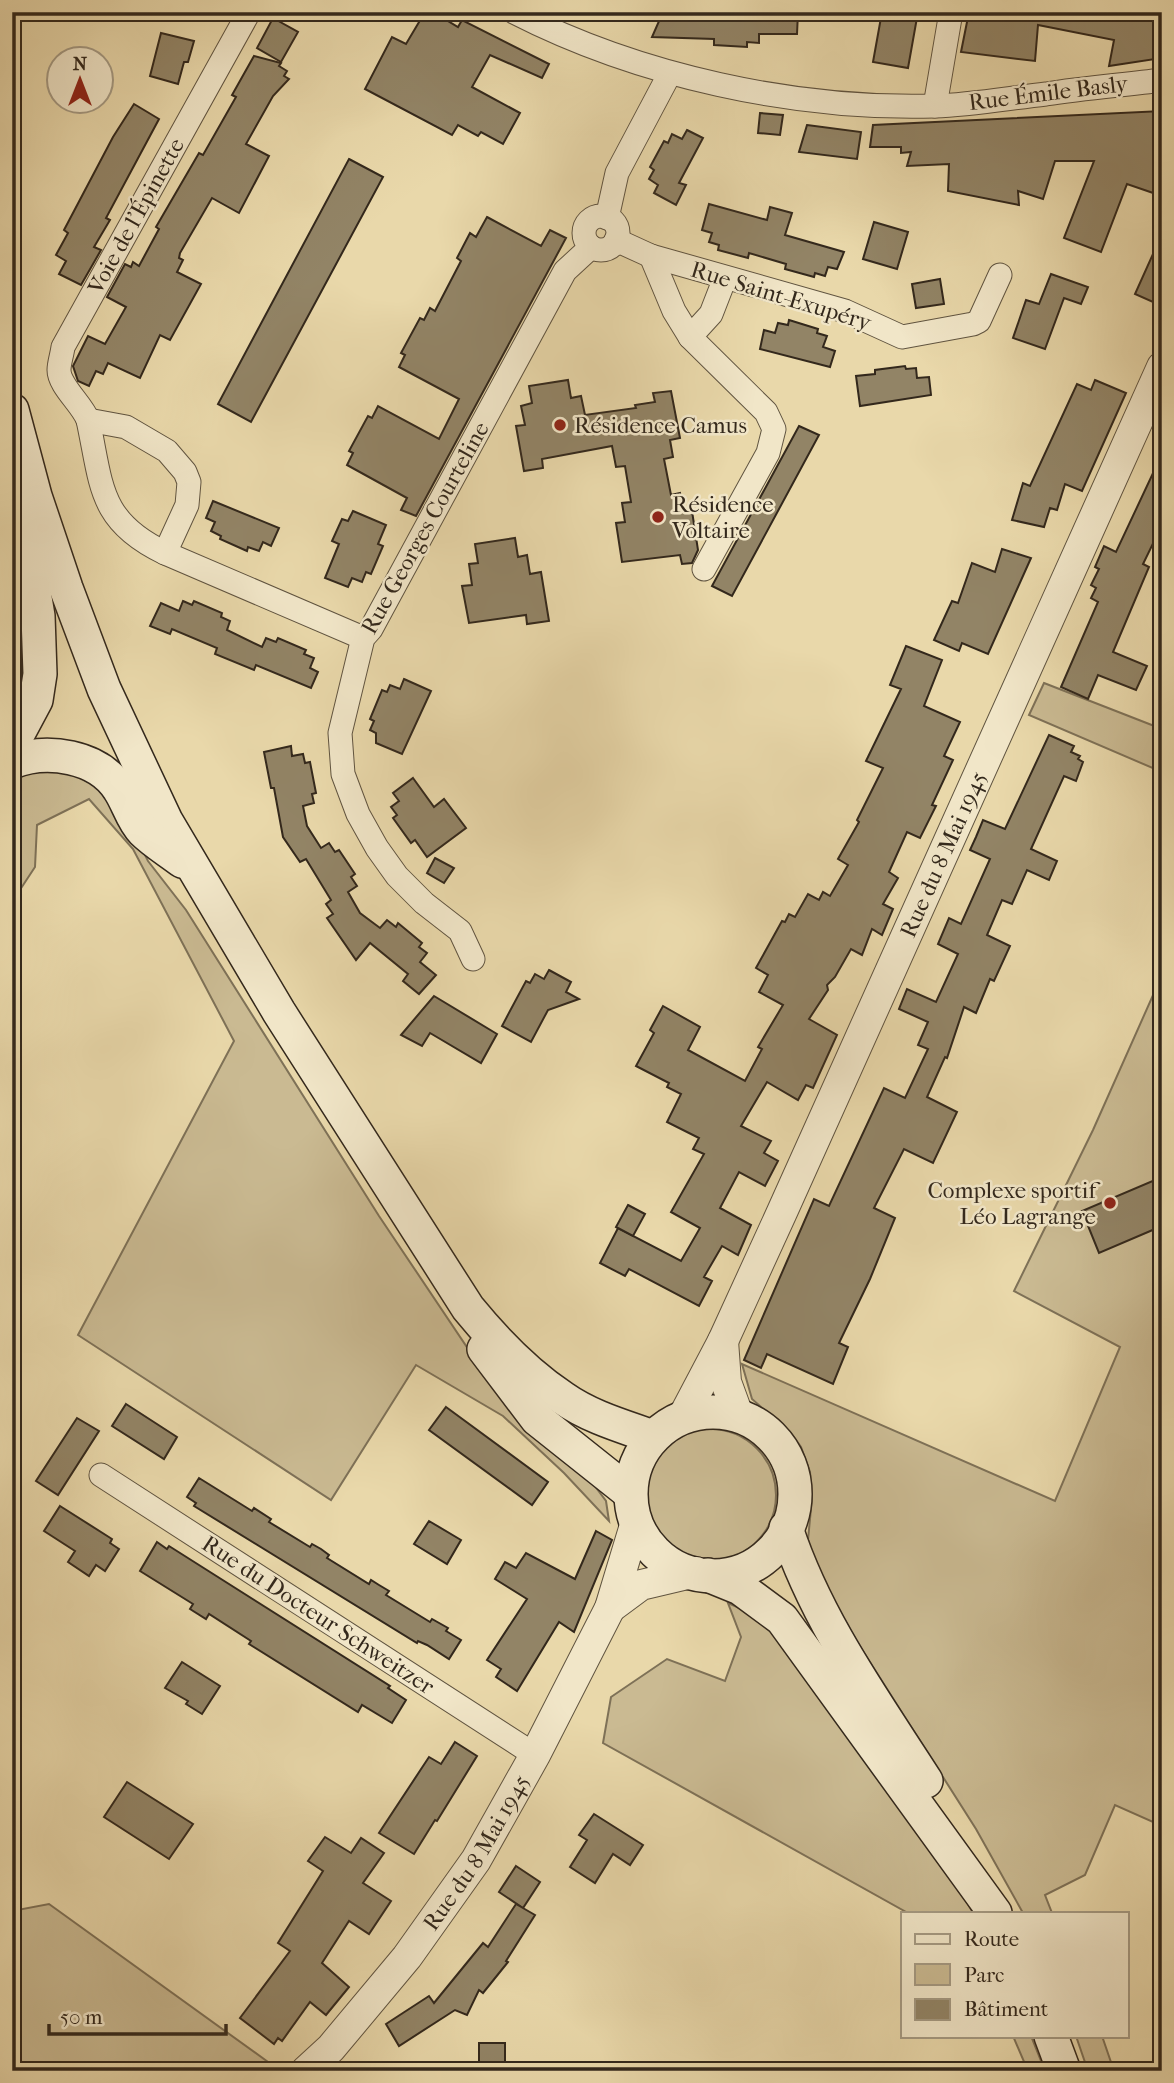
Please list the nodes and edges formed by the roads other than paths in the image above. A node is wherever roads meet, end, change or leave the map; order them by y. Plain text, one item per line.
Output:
1 (249, 12) edge
2 (514, 12) edge
3 (951, 12) edge
4 (670, 73) junction
5 (1162, 80) edge
6 (935, 106) junction
7 (607, 218) junction
8 (616, 240) junction
9 (590, 247) junction
10 (651, 256) junction
11 (1000, 275) dead end
12 (725, 278) junction
13 (690, 337) junction
14 (1162, 367) edge
15 (12, 410) edge
16 (88, 419) junction
17 (35, 496) junction
18 (165, 553) junction
19 (705, 569) dead end
20 (363, 638) junction
21 (12, 745) edge
22 (12, 762) edge
23 (195, 871) junction
24 (473, 959) dead end
25 (468, 1308) junction
26 (723, 1340) junction
27 (738, 1415) junction
28 (683, 1417) junction
29 (653, 1437) junction
30 (101, 1475) dead end
31 (633, 1508) junction
32 (786, 1528) junction
33 (702, 1574) junction
34 (610, 1608) junction
35 (535, 1755) junction
36 (994, 1912) edge
37 (995, 1912) edge
38 (1052, 2038) edge
39 (306, 2071) edge
40 (1064, 2071) edge

1 - 16 street, Voie de l'Épinette
2 - 4 street, Rue Émile Basly
3 - 6 street
4 - 6 street, Rue Émile Basly
4 - 7 street
5 - 6 street, Rue Émile Basly
7 - 8 street
7 - 9 street
8 - 9 street
8 - 10 street, Rue Saint-Exupéry
9 - 20 street, Rue Georges Courteline
10 - 12 street, Rue Saint-Exupéry
10 - 13 street
11 - 12 street, Rue Saint-Exupéry
12 - 13 street
13 - 19 street
14 - 26 street, Rue du 8 Mai 1945
15 - 17 main road
16 - 18 street, Voie de l'Épinette
16 - 18 street
17 - 21 main road
17 - 23 main road
18 - 20 street, Voie de l'Épinette
20 - 24 street, Rue Georges Courteline
22 - 23 main road
23 - 25 main road
25 - 29 main road
25 - 31 main road
26 - 27 street, Rue du 8 Mai 1945
26 - 28 street, Rue du 8 Mai 1945
27 - 28 main road
27 - 32 main road
28 - 29 main road
29 - 31 main road
30 - 35 street, Rue du Docteur Schweitzer
31 - 33 main road
31 - 34 street, Rue du 8 Mai 1945
32 - 33 main road
32 - 37 main road
33 - 34 street, Rue du 8 Mai 1945
33 - 36 main road
34 - 35 street, Rue du 8 Mai 1945
35 - 39 street, Rue du 8 Mai 1945
38 - 40 main road

